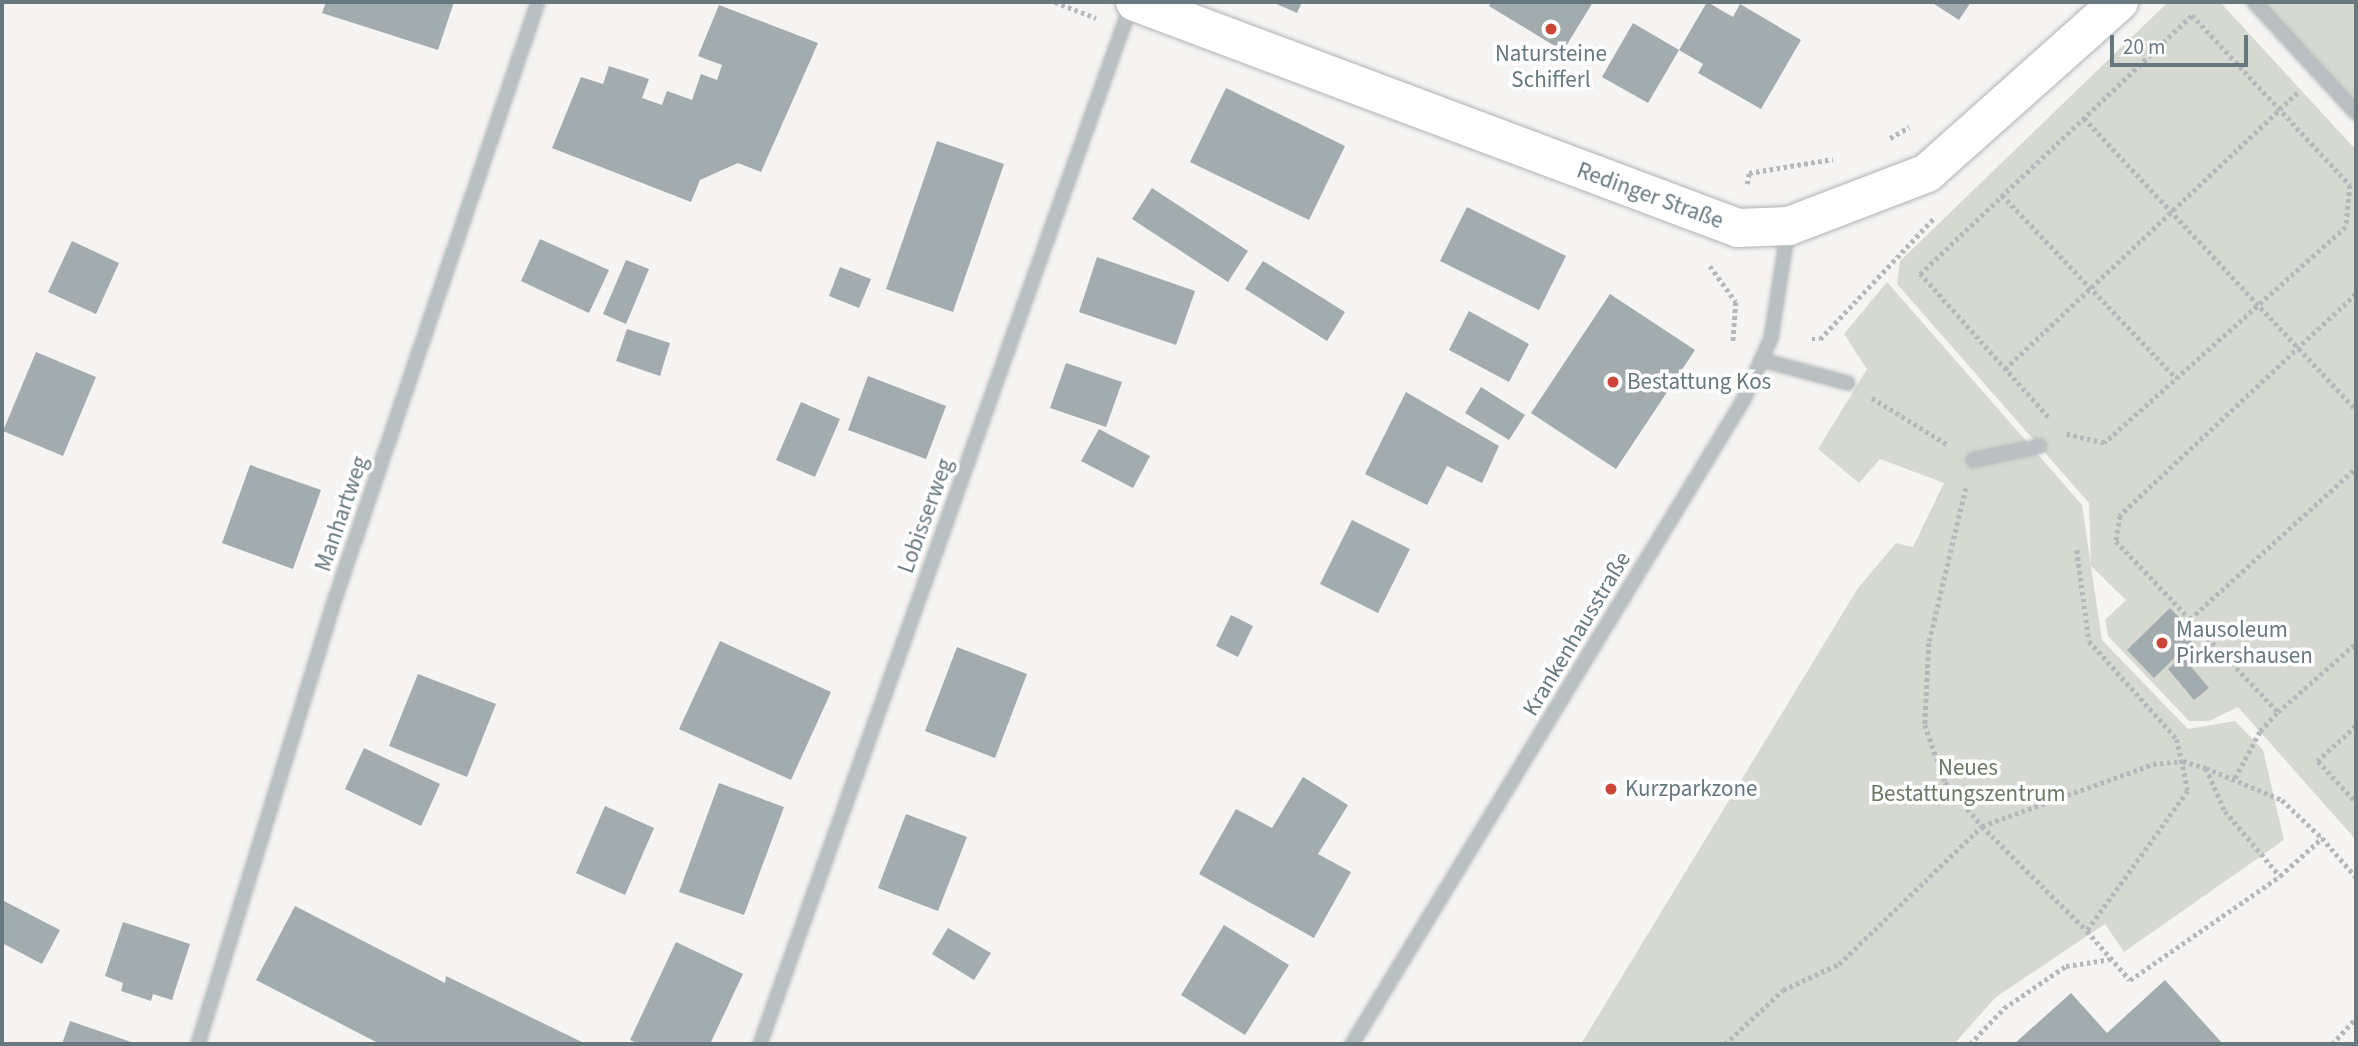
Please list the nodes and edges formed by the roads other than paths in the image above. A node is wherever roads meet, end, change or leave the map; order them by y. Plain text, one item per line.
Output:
1 (538, 2) edge
2 (2119, 2) edge
3 (2254, 2) edge
4 (1130, 11) edge
5 (2356, 113) edge
6 (1789, 226) junction
7 (1762, 360) junction
8 (1848, 383) road end
9 (2040, 446) dead end
10 (1973, 460) road end
11 (198, 1044) edge
12 (760, 1044) edge
13 (1352, 1044) edge

1 - 11 street, Manhartweg
2 - 6 main road, Redinger Straße
3 - 5 street
4 - 6 main road, Redinger Straße
4 - 12 street, Lobisserweg
6 - 7 street, Krankenhausstraße
7 - 8 street
7 - 13 street, Krankenhausstraße
9 - 10 street

